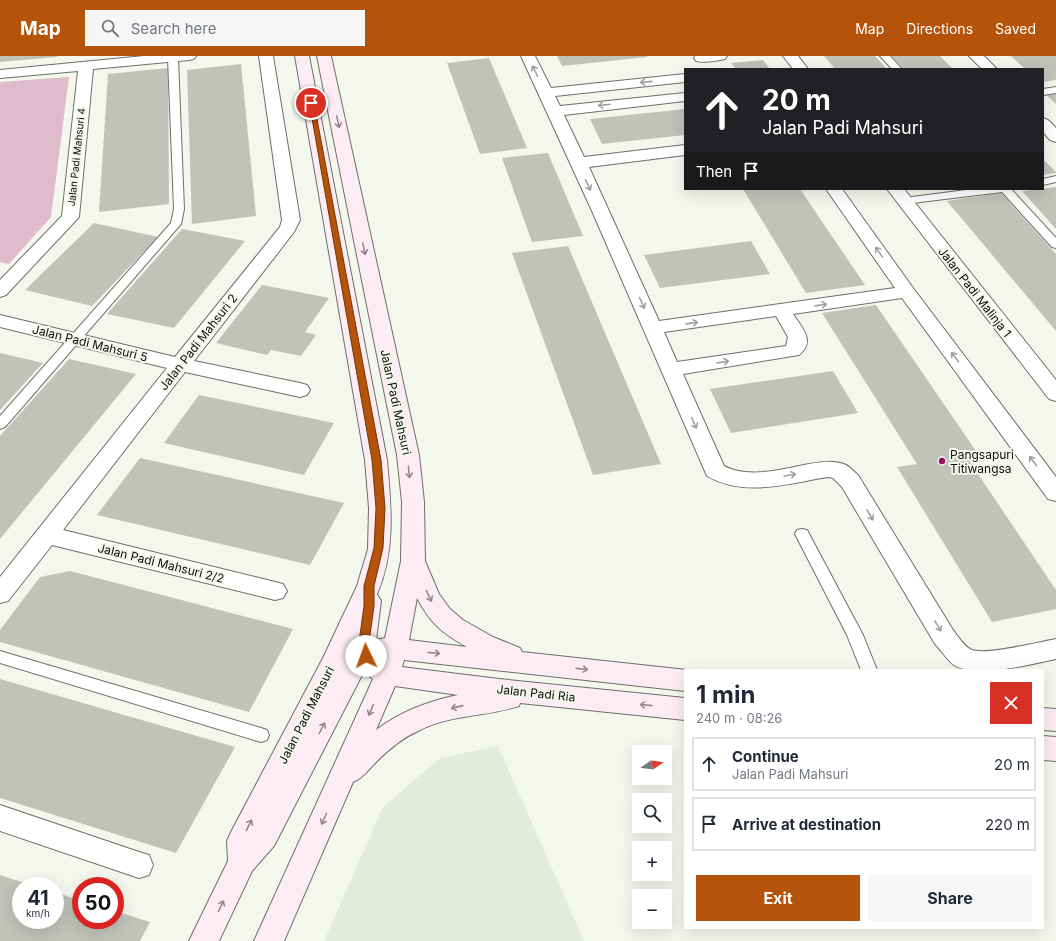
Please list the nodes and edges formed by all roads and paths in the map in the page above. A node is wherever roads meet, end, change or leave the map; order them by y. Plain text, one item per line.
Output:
1 (189, 56) edge
2 (266, 56) edge
3 (302, 56) edge
4 (324, 56) edge
5 (528, 56) edge
6 (720, 56) edge
7 (790, 56) edge
8 (885, 56) edge
9 (976, 56) edge
10 (173, 58) junction
11 (703, 61) edge
12 (86, 66) junction
13 (800, 68) edge
14 (896, 68) edge
15 (989, 68) edge
16 (0, 74) edge
17 (684, 78) edge
18 (1056, 90) edge
19 (1044, 92) edge
20 (546, 93) junction
21 (684, 96) edge
22 (555, 111) junction
23 (1044, 125) edge
24 (1056, 137) edge
25 (684, 150) edge
26 (578, 163) junction
27 (1056, 179) edge
28 (1044, 182) edge
29 (835, 190) edge
30 (982, 190) edge
31 (1006, 190) edge
32 (899, 195) edge
33 (1056, 245) edge
34 (0, 291) edge
35 (907, 292) junction
36 (782, 311) junction
37 (0, 321) edge
38 (653, 328) junction
39 (74, 339) junction
40 (180, 365) junction
41 (670, 370) junction
42 (300, 390) dead end
43 (1056, 394) edge
44 (0, 424) edge
45 (1056, 493) edge
46 (802, 534) dead end
47 (46, 536) junction
48 (413, 561) junction
49 (369, 586) junction
50 (275, 591) dead end
51 (0, 594) edge
52 (395, 649) junction
53 (1056, 649) edge
54 (366, 656) junction
55 (0, 657) edge
56 (544, 664) junction
57 (869, 669) edge
58 (387, 675) junction
59 (684, 680) edge
60 (537, 694) junction
61 (684, 709) edge
62 (1044, 719) edge
63 (1056, 720) edge
64 (261, 735) dead end
65 (1044, 748) edge
66 (1056, 749) edge
67 (340, 783) junction
68 (0, 818) edge
69 (242, 862) junction
70 (139, 865) dead end
71 (204, 941) edge
72 (269, 941) edge

1 - 10 street
2 - 40 street, Jalan Padi Mahsuri 2
3 - 49 main road, Jalan Padi Mahsuri
4 -> 48 main road, Jalan Padi Mahsuri
20 -> 5 street
6 - 11 street
7 - 13 street
8 - 14 lane
9 - 15 street
10 - 12 street
10 - 39 lane
12 - 16 street
12 - 34 street, Jalan Padi Mahsuri 4
17 -> 20 street
18 - 19 lane
20 - 22 street
21 -> 22 street
22 - 26 street
23 - 24 street
25 - 26 street
26 -> 38 street
27 - 28 lane
35 -> 29 street
30 - 32 lane
31 - 33 lane
32 - 43 street, Jalan Padi Malinja 1
36 -> 35 street
45 -> 35 street
38 -> 36 street
41 -> 36 street
37 - 39 street, Jalan Padi Mahsuri 5
38 - 41 street
39 - 40 street, Jalan Padi Mahsuri 5
39 - 44 lane
40 - 42 street, Jalan Padi Mahsuri 5
40 - 47 street, Jalan Padi Mahsuri 2
41 -> 53 street
46 - 57 lane
47 - 50 street, Jalan Padi Mahsuri 2/2
47 - 51 street, Jalan Padi Mahsuri 2
48 - 52 main road, Jalan Padi Mahsuri
48 -> 56 main road
49 - 54 main road
69 -> 49 main road, Jalan Padi Mahsuri
52 - 54 main road
52 -> 56 main road
52 - 58 main road, Jalan Padi Mahsuri
54 - 58 main road
69 -> 54 main road
55 - 64 lane
56 -> 59 main road
58 - 60 main road, Jalan Padi Ria
58 -> 67 main road, Jalan Padi Mahsuri
61 -> 60 main road, Jalan Padi Ria
60 -> 67 main road
62 - 63 main road
65 - 66 main road
67 -> 72 main road, Jalan Padi Mahsuri
68 - 70 street
71 -> 69 main road, Jalan Padi Mahsuri

